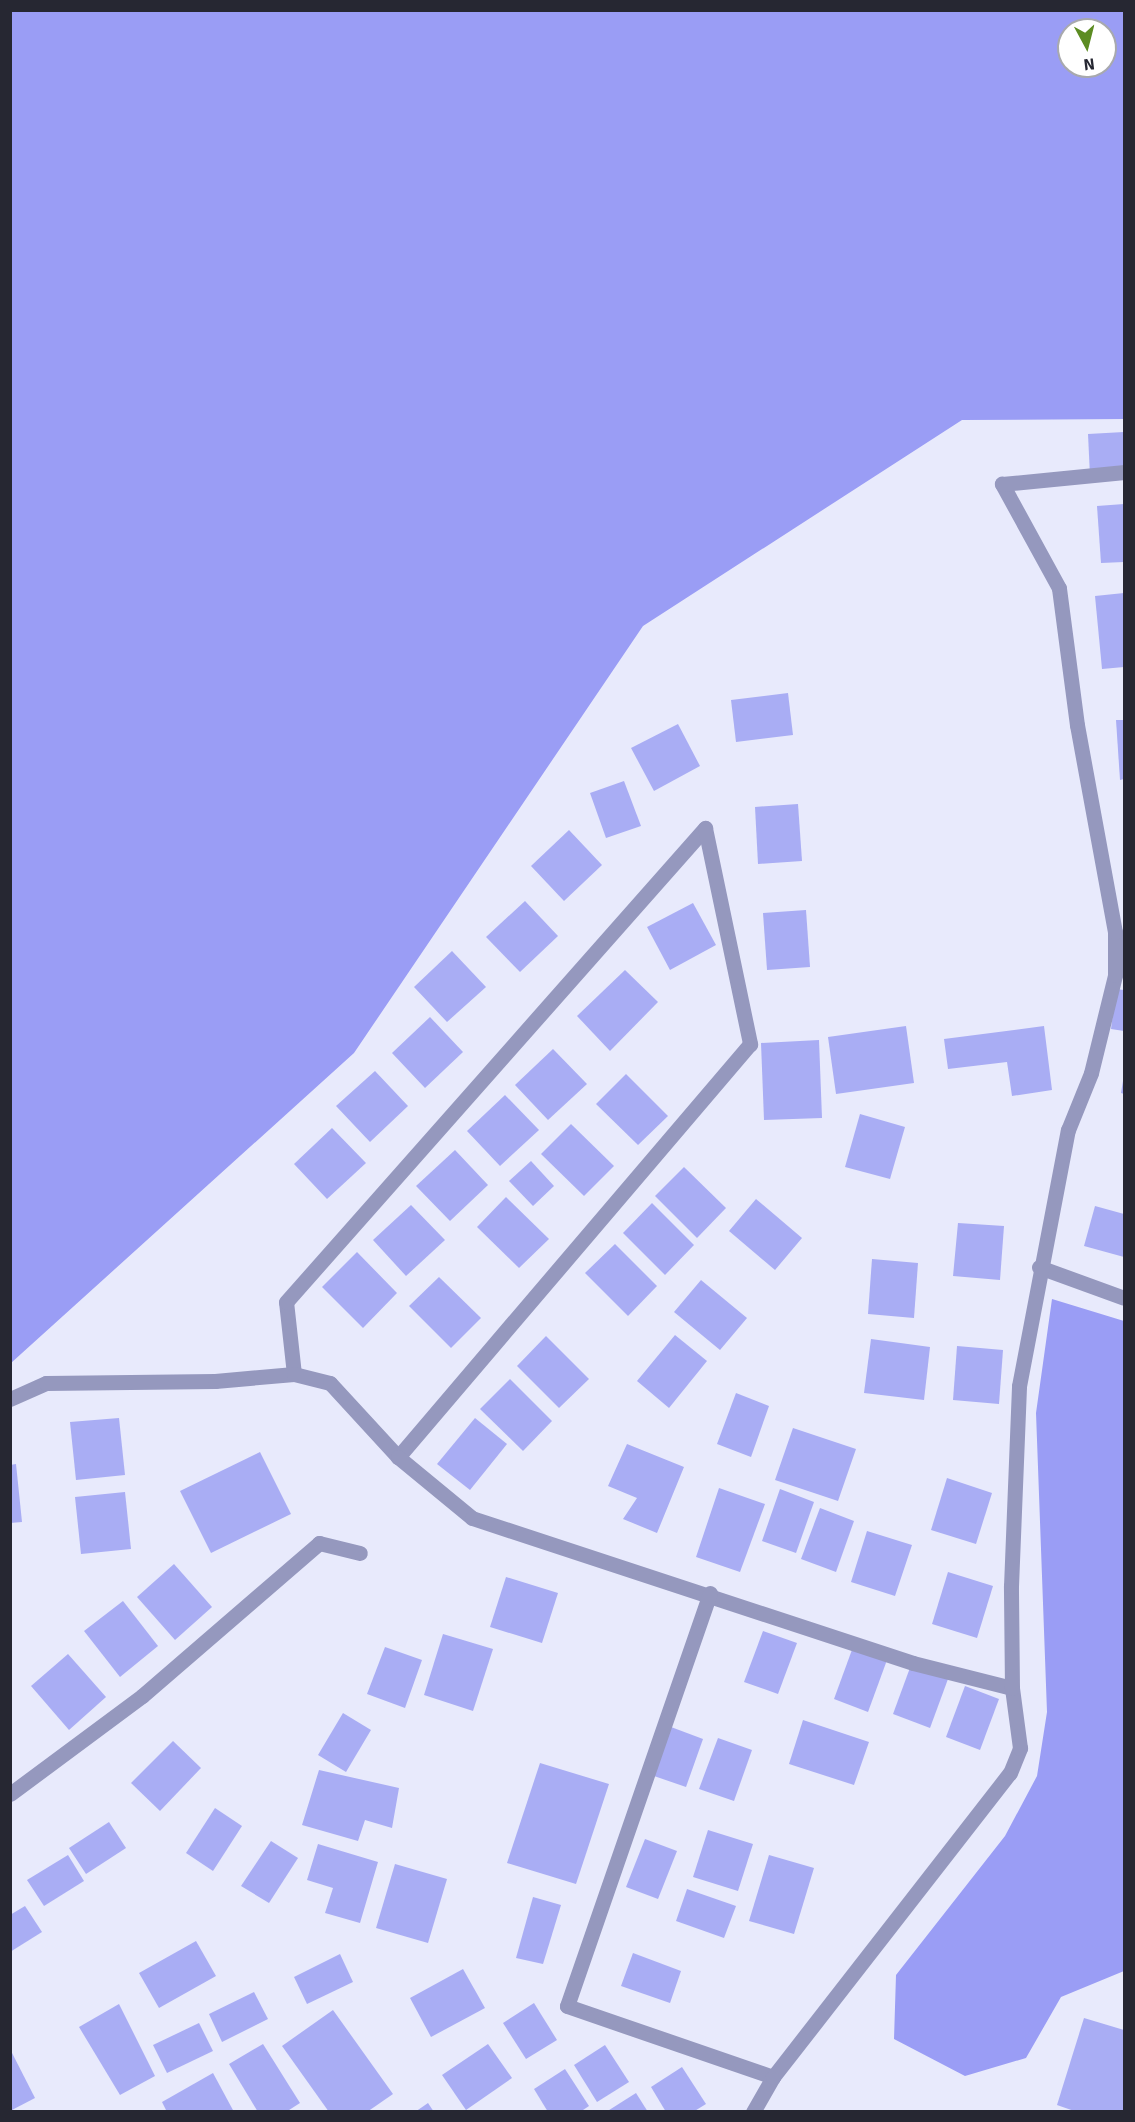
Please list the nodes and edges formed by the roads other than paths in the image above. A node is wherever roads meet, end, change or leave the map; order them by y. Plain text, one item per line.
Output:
1 (1125, 472) edge
2 (1040, 1267) junction
3 (1125, 1298) edge
4 (294, 1374) junction
5 (10, 1399) edge
6 (398, 1457) junction
7 (360, 1553) dead end
8 (710, 1593) junction
9 (1012, 1688) junction
10 (10, 1794) edge
11 (773, 2077) junction
12 (753, 2112) edge

1 - 2 street
2 - 3 street
2 - 9 street
4 - 5 street
4 - 6 street
4 - 6 street
6 - 8 street
7 - 10 street
8 - 9 street
8 - 11 street
9 - 11 street
11 - 12 street

